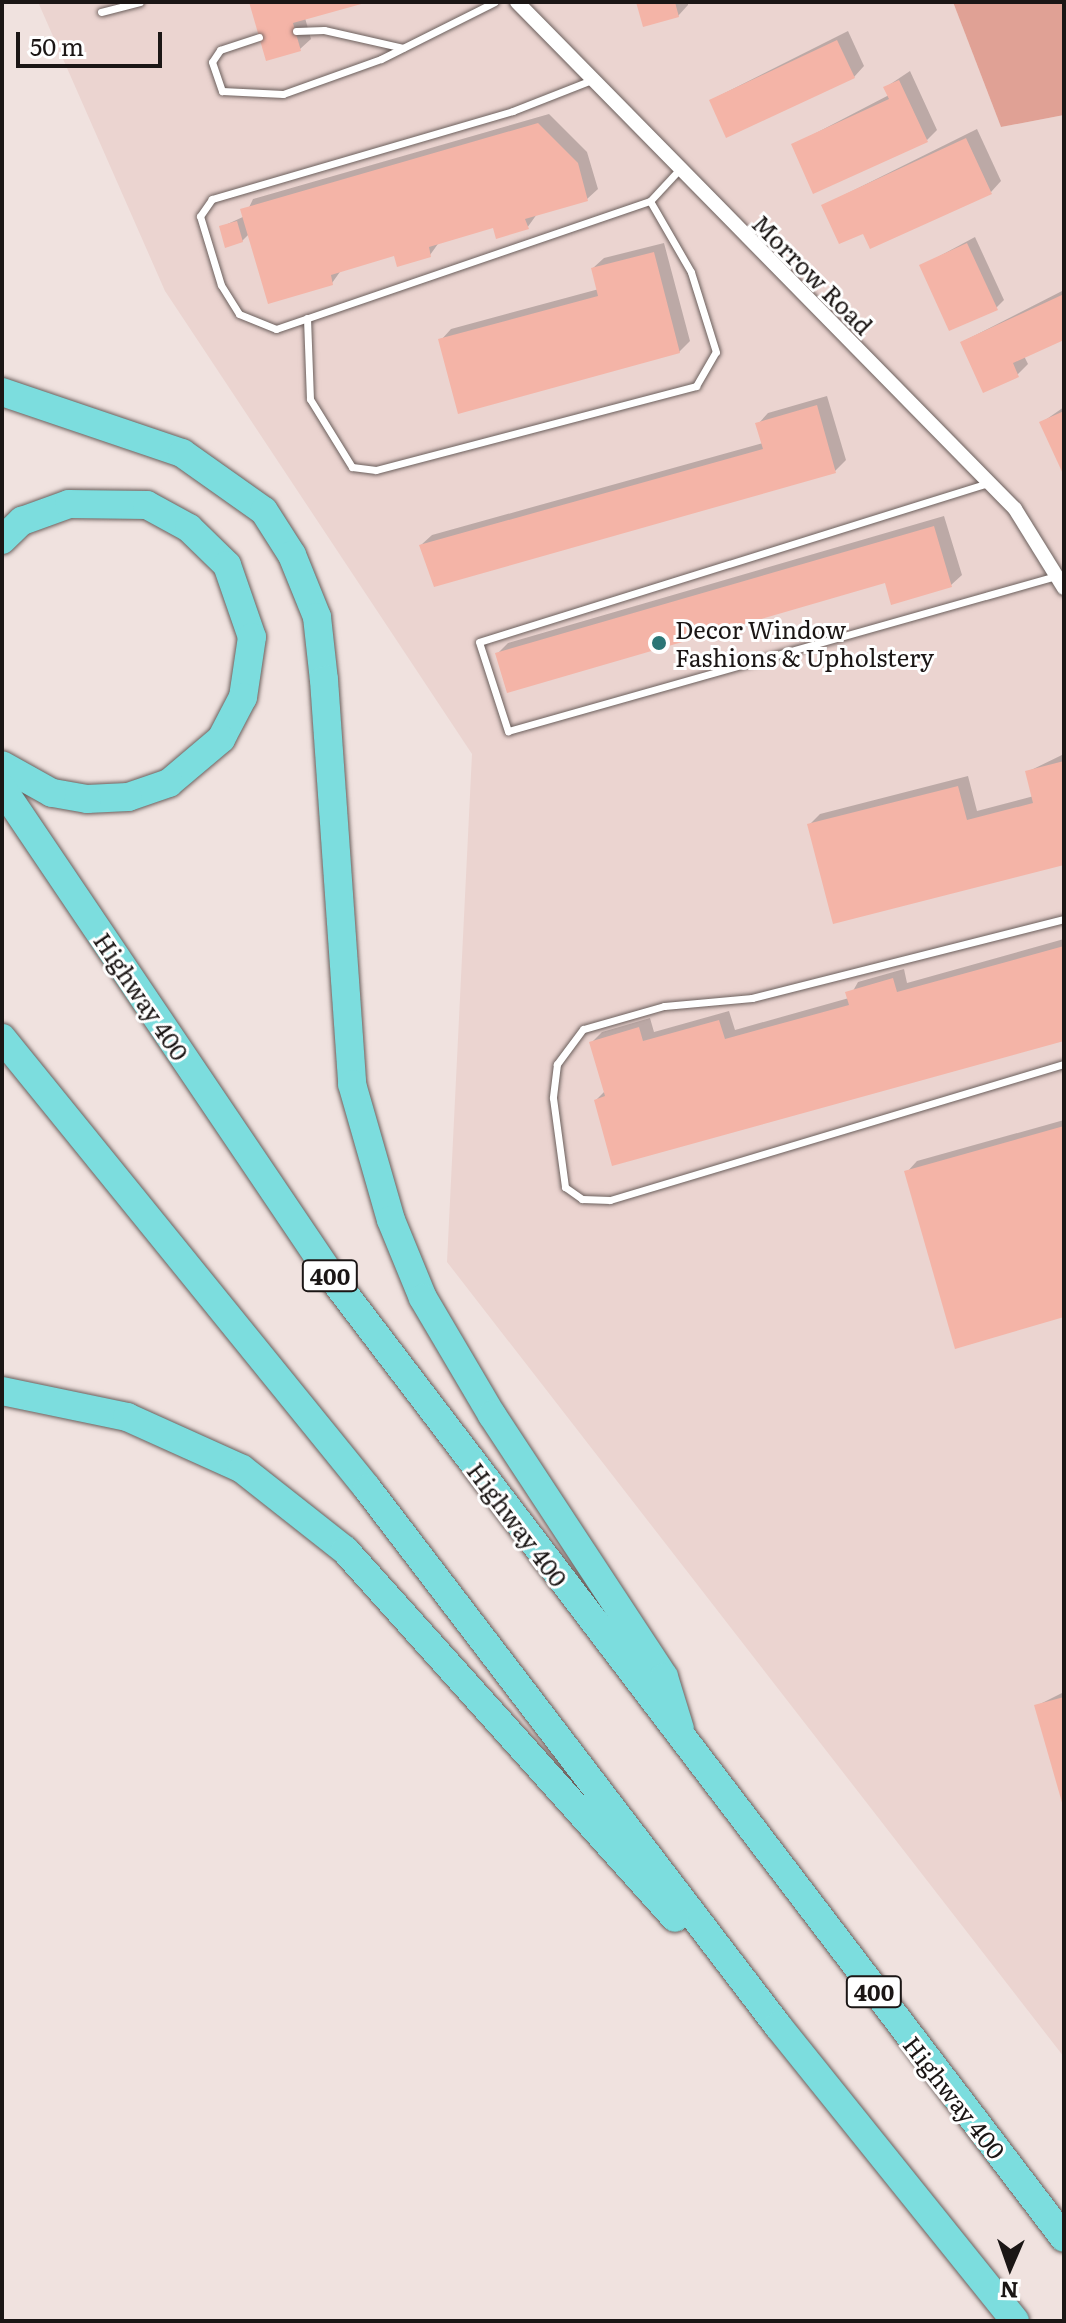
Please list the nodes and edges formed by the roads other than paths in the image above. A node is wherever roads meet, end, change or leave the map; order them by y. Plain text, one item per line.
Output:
1 (140, 2) edge
2 (495, 2) edge
3 (517, 2) edge
4 (101, 12) dead end
5 (296, 31) dead end
6 (259, 37) dead end
7 (403, 48) junction
8 (589, 81) junction
9 (678, 171) junction
10 (650, 201) junction
11 (307, 318) junction
12 (2, 392) edge
13 (988, 483) junction
14 (2, 540) edge
15 (1061, 582) edge
16 (2, 765) edge
17 (2, 788) edge
18 (1064, 919) edge
19 (2, 1038) edge
20 (1064, 1064) edge
21 (2, 1380) edge
22 (2, 1391) edge
23 (75, 1401) junction
24 (684, 1745) junction
25 (778, 2026) junction
26 (1064, 2238) edge
27 (1015, 2321) edge

1 - 4 lane
2 - 7 lane
3 - 8 street, Morrow Road
5 - 7 lane
6 - 7 lane
8 - 9 street, Morrow Road
8 - 11 lane
9 - 10 lane
9 - 13 street, Morrow Road
10 - 11 lane
10 - 11 lane
12 - 24 highway
13 - 15 street, Morrow Road
13 - 15 lane
14 - 16 highway
17 - 24 highway, Highway 400 / 400
18 - 20 lane
19 - 25 highway
21 - 23 highway
22 - 23 highway
23 - 25 highway
24 - 26 highway, Highway 400 / 400
25 - 27 highway

